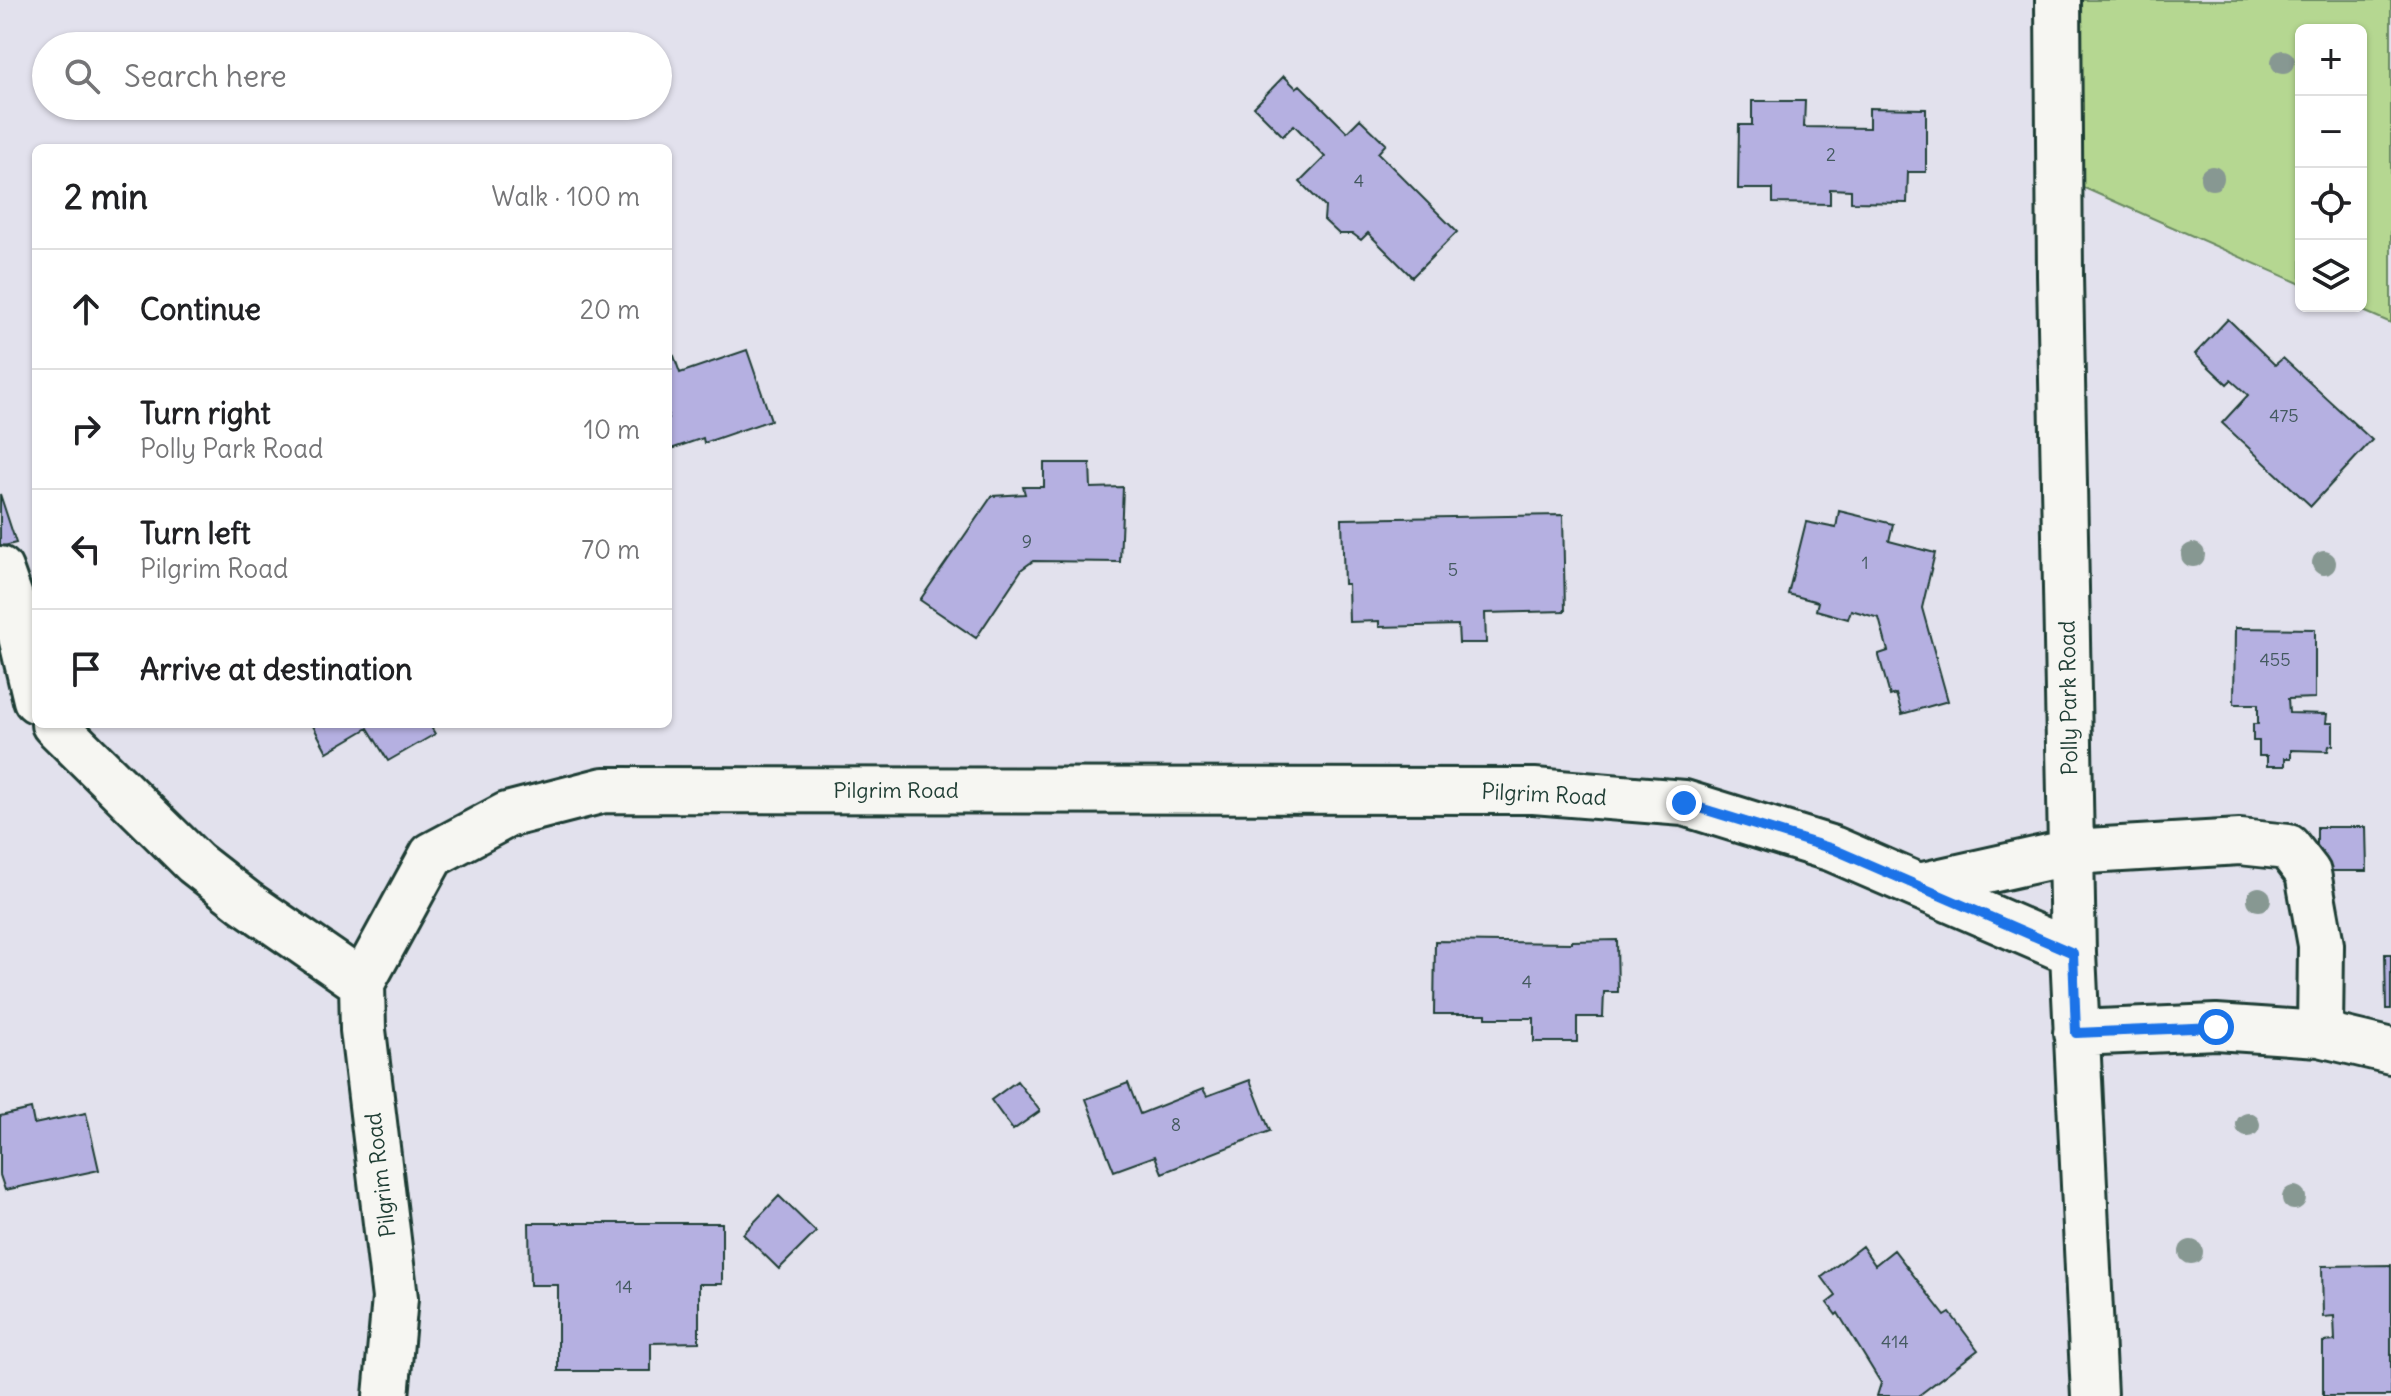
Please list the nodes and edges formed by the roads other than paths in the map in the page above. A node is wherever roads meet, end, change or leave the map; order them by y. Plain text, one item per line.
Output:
1 (2058, 0) edge
2 (0, 569) edge
3 (32, 683) edge
4 (0, 696) edge
5 (32, 707) edge
6 (58, 728) edge
7 (2071, 852) junction
8 (1919, 886) junction
9 (2073, 953) junction
10 (362, 983) junction
11 (2076, 1033) junction
12 (2320, 1034) junction
13 (2391, 1051) edge
14 (386, 1396) edge
15 (2094, 1396) edge

1 - 7 street, Polly Park Road
2 - 3 street
4 - 5 street
6 - 10 street
7 - 8 street
7 - 9 street, Polly Park Road
7 - 12 street
8 - 9 street, Pilgrim Road
8 - 10 street, Pilgrim Road
9 - 11 street, Polly Park Road
10 - 14 street, Pilgrim Road
11 - 12 street
11 - 15 street, Polly Park Road
12 - 13 street

